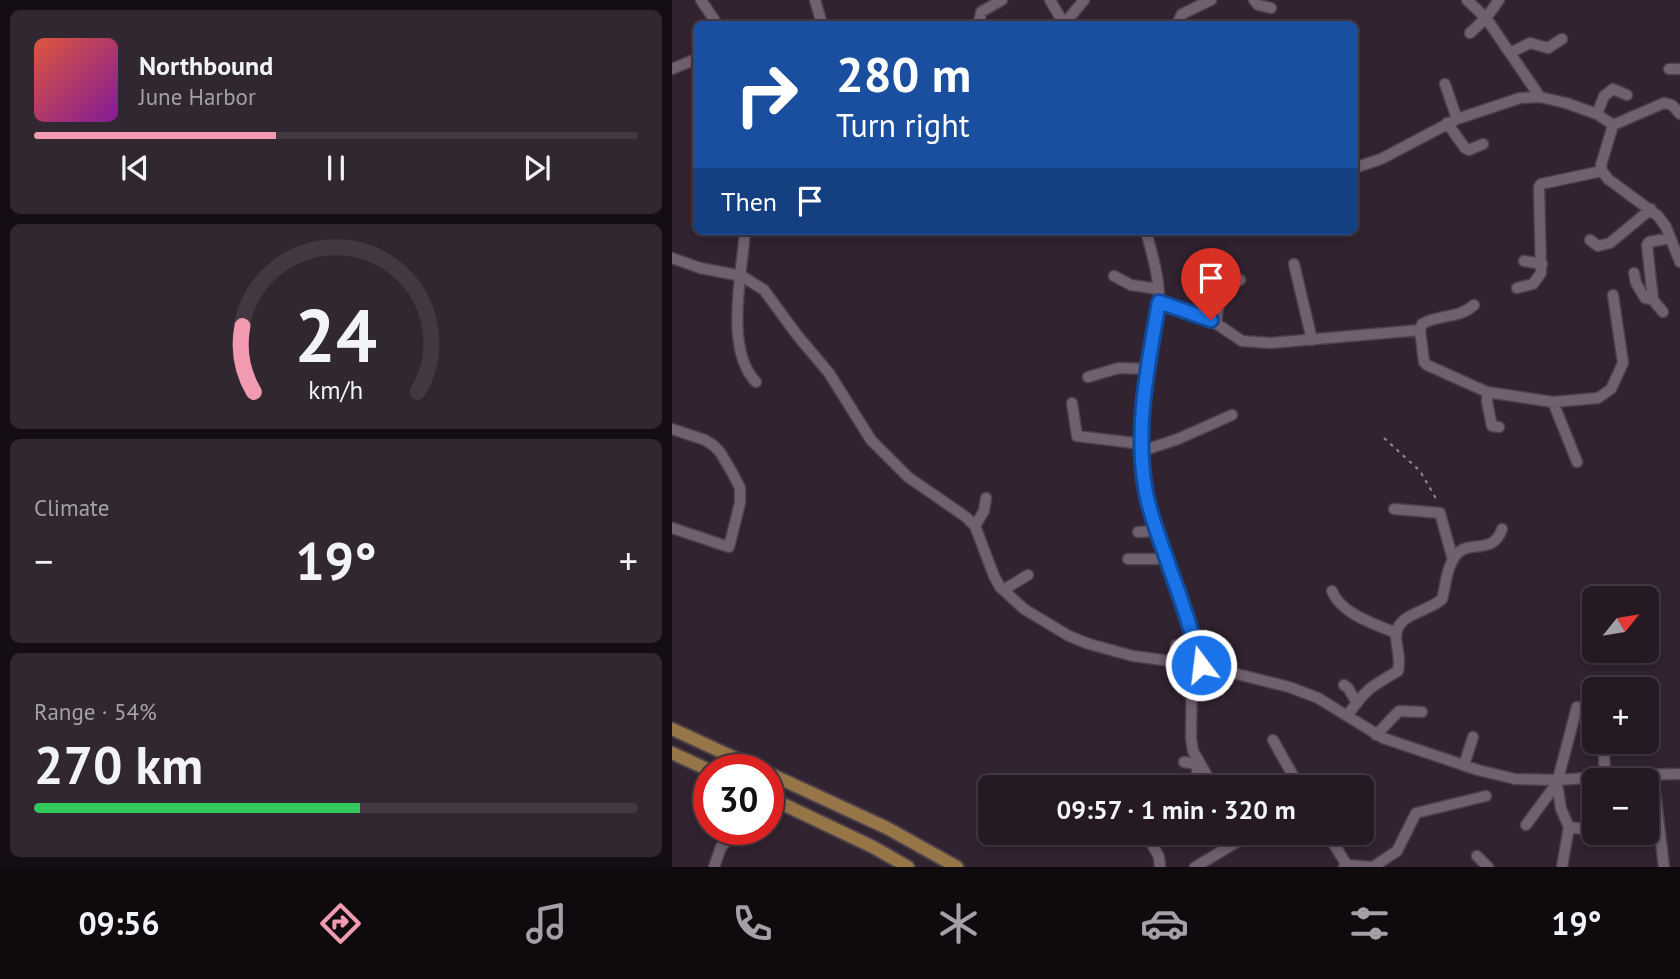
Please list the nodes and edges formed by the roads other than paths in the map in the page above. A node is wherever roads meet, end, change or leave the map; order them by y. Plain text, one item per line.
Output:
1 (701, 0) edge
2 (815, 0) edge
3 (1002, 0) edge
4 (1050, 0) edge
5 (1084, 0) edge
6 (1210, 0) edge
7 (1254, 0) edge
8 (1467, 0) edge
9 (1499, 0) edge
10 (1271, 8) dead end
11 (1486, 18) junction
12 (714, 21) edge
13 (821, 21) edge
14 (980, 21) edge
15 (1062, 21) edge
16 (1066, 21) edge
17 (1178, 21) edge
18 (1470, 33) dead end
19 (1562, 39) dead end
20 (1510, 53) junction
21 (693, 60) edge
22 (672, 69) edge
23 (1445, 84) dead end
24 (1627, 95) dead end
25 (1540, 97) junction
26 (1676, 102) edge
27 (1597, 114) junction
28 (1680, 114) edge
29 (1452, 121) junction
30 (1613, 125) junction
31 (1483, 144) dead end
32 (1358, 167) edge
33 (1602, 171) junction
34 (1651, 209) junction
35 (745, 235) edge
36 (1147, 235) edge
37 (1670, 238) junction
38 (1590, 240) dead end
39 (672, 258) edge
40 (1524, 261) dead end
41 (1680, 262) edge
42 (1294, 264) dead end
43 (1542, 264) junction
44 (1634, 273) dead end
45 (742, 276) junction
46 (1114, 276) dead end
47 (1240, 280) dead end
48 (1517, 288) dead end
49 (1158, 289) junction
50 (1613, 295) dead end
51 (1653, 300) junction
52 (1159, 302) junction
53 (1474, 305) dead end
54 (1663, 312) dead end
55 (1216, 322) junction
56 (1420, 330) junction
57 (1312, 340) junction
58 (1147, 369) junction
59 (1088, 377) dead end
60 (756, 382) dead end
61 (1487, 392) junction
62 (1553, 402) junction
63 (1072, 403) dead end
64 (1232, 415) dead end
65 (1499, 427) dead end
66 (672, 429) edge
67 (1142, 447) junction
68 (1577, 462) dead end
69 (986, 498) dead end
70 (1394, 509) dead end
71 (975, 526) junction
72 (672, 528) edge
73 (1502, 529) dead end
74 (1157, 531) junction
75 (1138, 532) dead end
76 (1128, 559) dead end
77 (1167, 559) junction
78 (1453, 560) junction
79 (1028, 575) dead end
80 (1003, 590) junction
81 (1332, 591) dead end
82 (1396, 632) junction
83 (1175, 645) dead end
84 (1175, 662) junction
85 (1196, 665) junction
86 (1344, 685) dead end
87 (1357, 703) junction
88 (1577, 707) dead end
89 (1422, 712) dead end
90 (1347, 716) junction
91 (672, 729) edge
92 (1376, 735) junction
93 (1473, 737) dead end
94 (1273, 740) dead end
95 (672, 753) edge
96 (726, 754) edge
97 (1604, 755) dead end
98 (1196, 761) junction
99 (1184, 762) dead end
100 (693, 763) edge
101 (1464, 765) junction
102 (1605, 768) edge
103 (1680, 774) edge
104 (1197, 775) edge
105 (1205, 775) edge
106 (1293, 775) edge
107 (1659, 775) edge
108 (1582, 779) edge
109 (784, 780) edge
110 (1557, 782) junction
111 (1486, 796) dead end
112 (784, 805) edge
113 (1526, 825) dead end
114 (1659, 825) edge
115 (1569, 827) junction
116 (1582, 829) edge
117 (723, 845) edge
118 (1152, 845) edge
119 (1229, 845) edge
120 (1334, 845) edge
121 (1477, 856) dead end
122 (1346, 866) edge
123 (714, 867) edge
124 (908, 867) edge
125 (957, 867) edge
126 (1160, 867) edge
127 (1195, 867) edge
128 (1371, 867) edge
129 (1488, 867) edge
130 (1562, 867) edge
131 (1664, 867) edge

1 - 12 street
2 - 13 street
3 - 14 street
4 - 15 street
5 - 16 street
6 - 17 street
7 - 10 street
8 - 11 street
9 - 11 street
11 - 18 street
11 - 20 street
19 - 20 street
20 - 25 street
21 - 22 street
23 - 29 street
24 - 27 street
25 - 27 street
25 - 29 street
26 - 28 street
26 - 30 street
27 - 30 street
29 - 31 street
29 - 32 street
30 - 33 street
33 - 34 street
33 - 43 street
34 - 37 street
34 - 38 street
35 - 45 street
36 - 49 street
37 - 41 street
37 - 51 street
39 - 45 street
40 - 43 street
42 - 57 street
43 - 48 street
44 - 51 street
45 - 60 street
45 - 71 street
46 - 49 street
47 - 55 street
49 - 52 street
50 - 62 street
51 - 54 street
52 - 55 street
52 - 58 street
53 - 56 street
55 - 57 street
56 - 57 street
56 - 61 street
58 - 59 street
58 - 67 street
61 - 62 street
61 - 65 street
62 - 68 street
63 - 67 street
64 - 67 street
66 - 72 street
67 - 74 street
69 - 71 street
70 - 78 street
71 - 80 street
73 - 78 street
74 - 75 street
74 - 77 street
76 - 77 street
77 - 85 street
78 - 82 street
79 - 80 street
80 - 84 street
81 - 82 street
82 - 87 street
83 - 84 street
84 - 85 street
85 - 90 street
85 - 98 street
86 - 87 street
87 - 90 street
88 - 110 street
89 - 92 street
90 - 92 street
91 - 96 main road
92 - 101 street
93 - 101 street
94 - 106 street
95 - 100 main road
97 - 102 street
98 - 99 street
98 - 104 street
98 - 105 street
101 - 110 street
103 - 107 street
108 - 110 street
109 - 125 main road
110 - 113 street
110 - 115 street
111 - 128 street
112 - 124 main road
114 - 131 street
115 - 116 street
115 - 130 street
117 - 123 street
118 - 126 street
119 - 127 street
120 - 122 street
121 - 129 street
122 - 128 street

